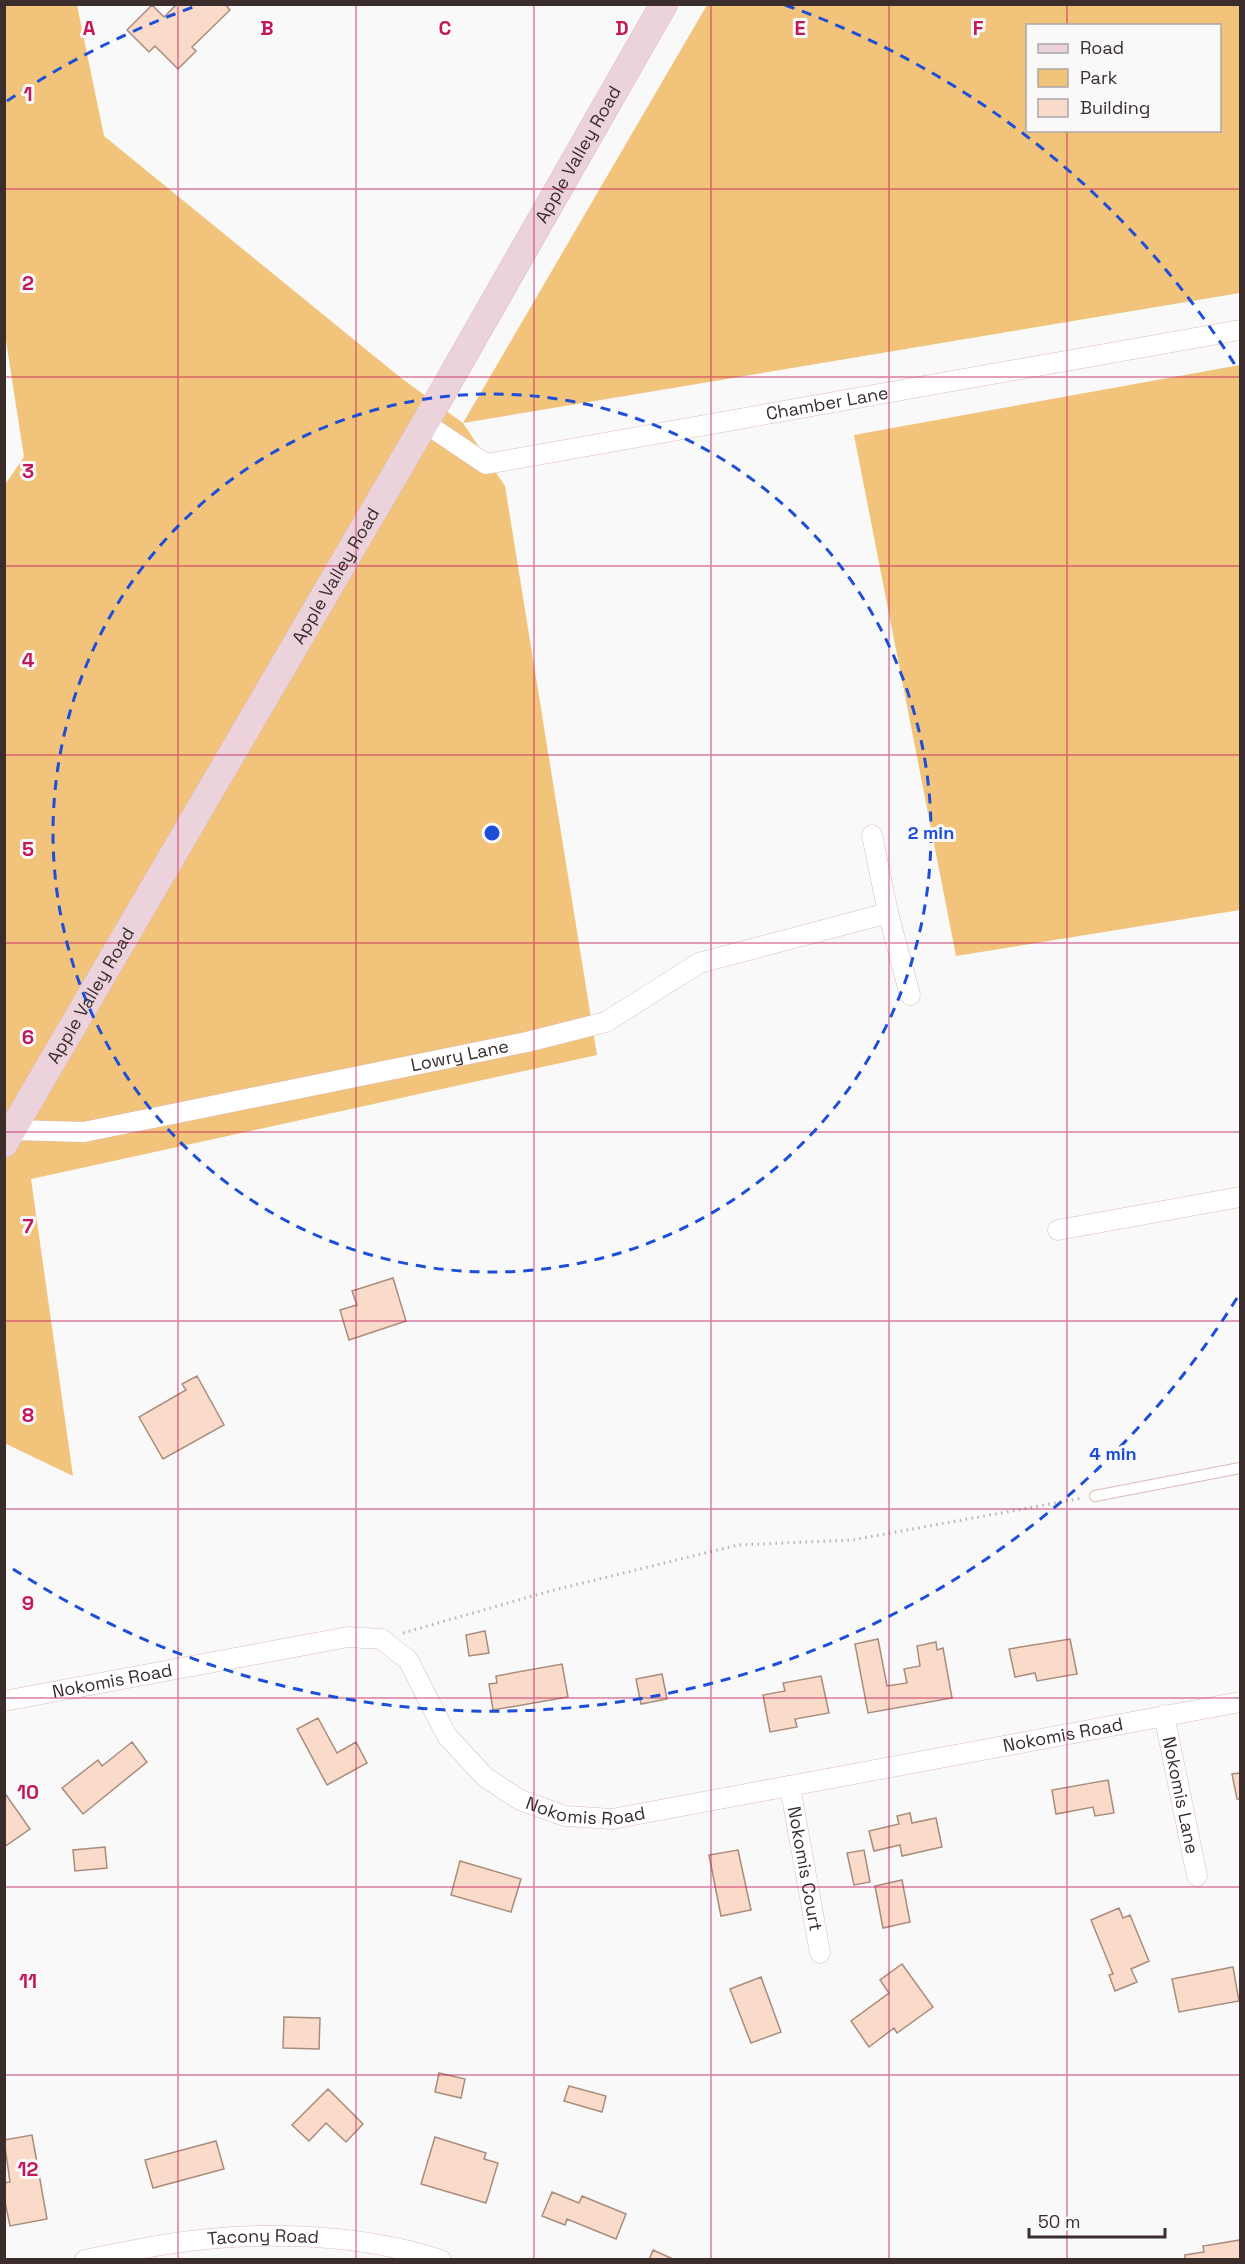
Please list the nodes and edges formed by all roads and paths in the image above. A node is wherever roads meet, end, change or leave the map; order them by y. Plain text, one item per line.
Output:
1 (664, 4) edge
2 (1240, 330) edge
3 (425, 423) junction
4 (872, 835) dead end
5 (888, 913) junction
6 (909, 995) dead end
7 (7, 1133) edge
8 (1240, 1197) edge
9 (1059, 1230) dead end
10 (1240, 1468) edge
11 (1095, 1496) joint
12 (381, 1640) junction
13 (4, 1701) edge
14 (1240, 1702) edge
15 (1164, 1715) junction
16 (790, 1786) junction
17 (1197, 1876) dead end
18 (820, 1953) dead end
19 (86, 2259) edge
20 (441, 2259) edge

1 - 3 main road, Apple Valley Road
2 - 3 street, Chamber Lane
3 - 7 main road, Apple Valley Road
4 - 5 street
5 - 6 street
5 - 7 street, Lowry Lane
8 - 9 street
10 - 11 lane
11 - 12 path
12 - 13 street, Nokomis Road
12 - 16 street, Nokomis Road
14 - 15 street, Nokomis Road
15 - 16 street, Nokomis Road
15 - 17 street, Nokomis Lane
16 - 18 street, Nokomis Court
19 - 20 street, Tacony Road

